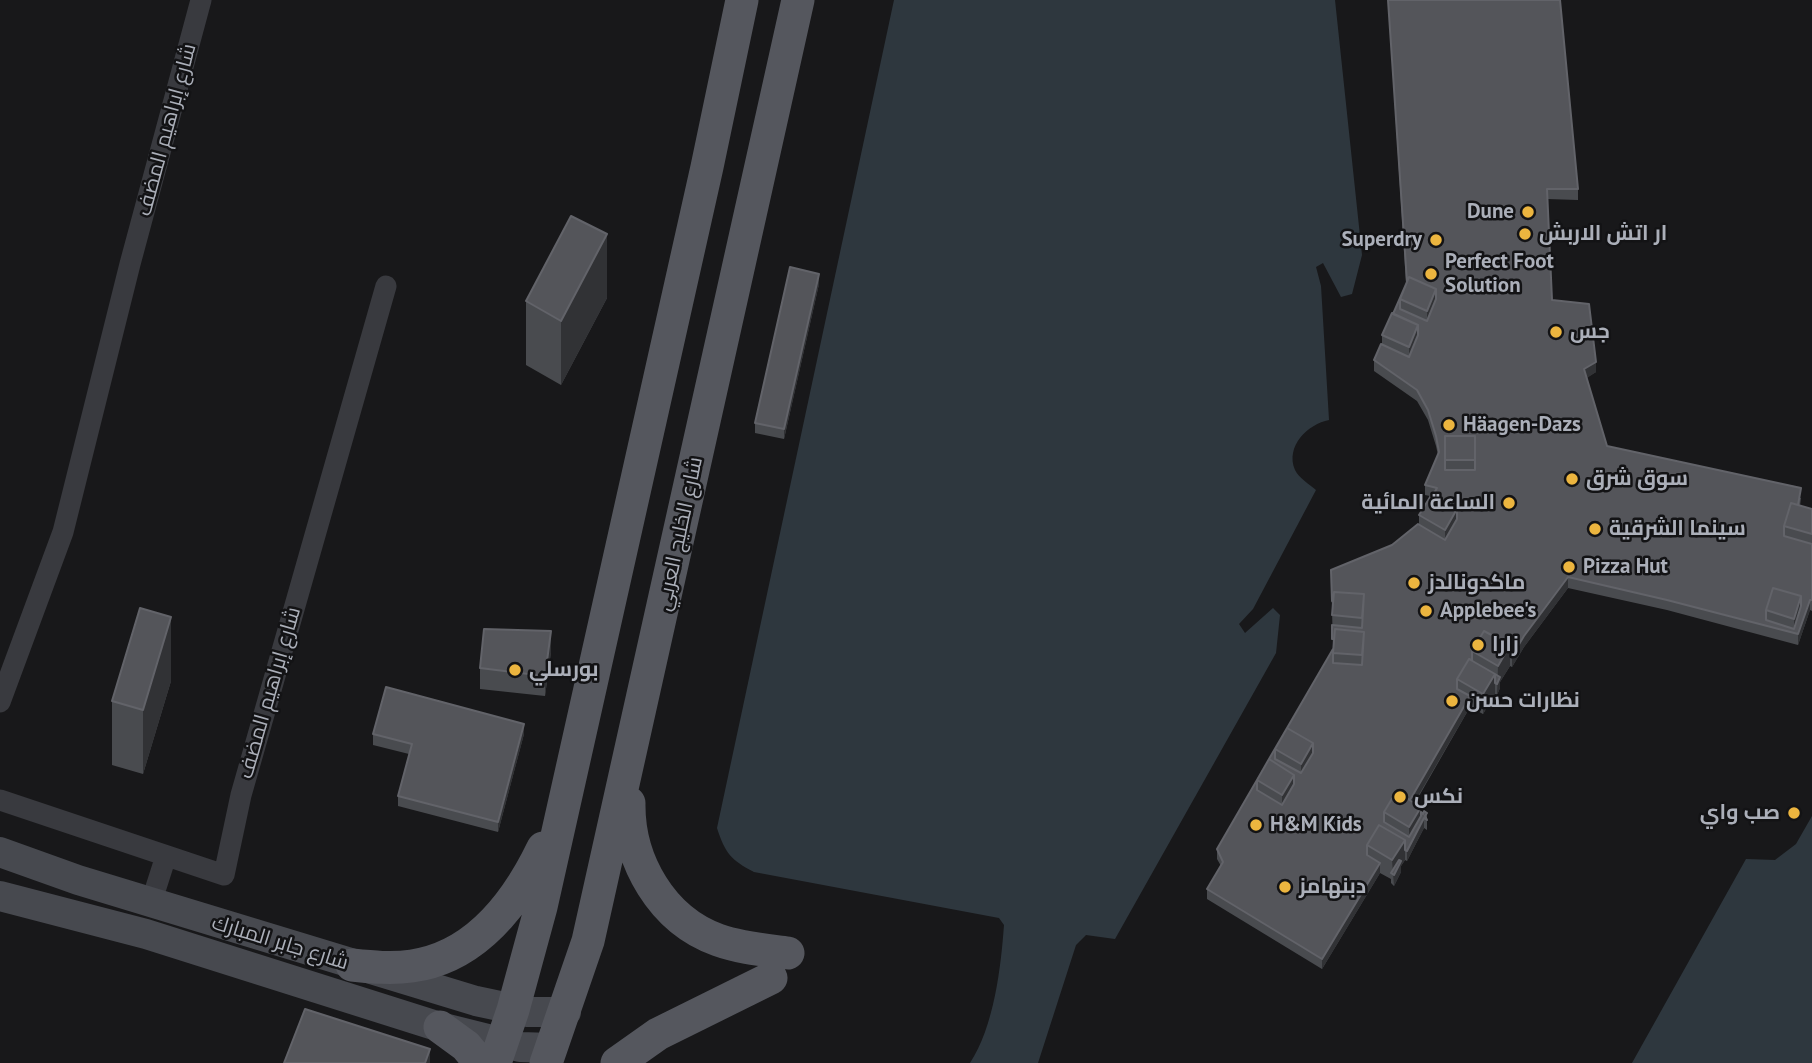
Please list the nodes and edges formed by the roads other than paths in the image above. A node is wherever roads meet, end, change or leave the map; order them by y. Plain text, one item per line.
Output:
1 (201, 0) edge
2 (742, 0) edge
3 (798, 0) edge
4 (386, 286) dead end
5 (0, 702) edge
6 (634, 742) junction
7 (565, 797) junction
8 (0, 800) edge
9 (0, 852) edge
10 (166, 856) junction
11 (36, 864) junction
12 (9, 898) edge
13 (151, 902) junction
14 (352, 965) junction
15 (513, 1010) junction
16 (566, 1012) junction
17 (440, 1027) joint
18 (492, 1056) edge
19 (549, 1056) edge
20 (617, 1063) edge

1 - 5 street, شارع إبراهيم المضف
2 - 7 main road
3 - 6 main road, شارع الخليج العربي
4 - 10 street, شارع إبراهيم المضف
6 - 16 main road, شارع الخليج العربي
6 - 20 main road
7 - 14 main road
7 - 15 main road
8 - 10 street, شارع إبراهيم المضف
9 - 11 main road, شارع جابر المبارك
10 - 13 street
11 - 12 main road
11 - 13 main road, شارع جابر المبارك
12 - 17 main road, شارع جابر المبارك
13 - 14 main road, شارع جابر المبارك
14 - 15 main road, شارع جابر المبارك
15 - 16 main road, شارع جابر المبارك
15 - 18 main road
16 - 19 main road, شارع الخليج العربي
17 - 18 main road
18 - 19 main road

